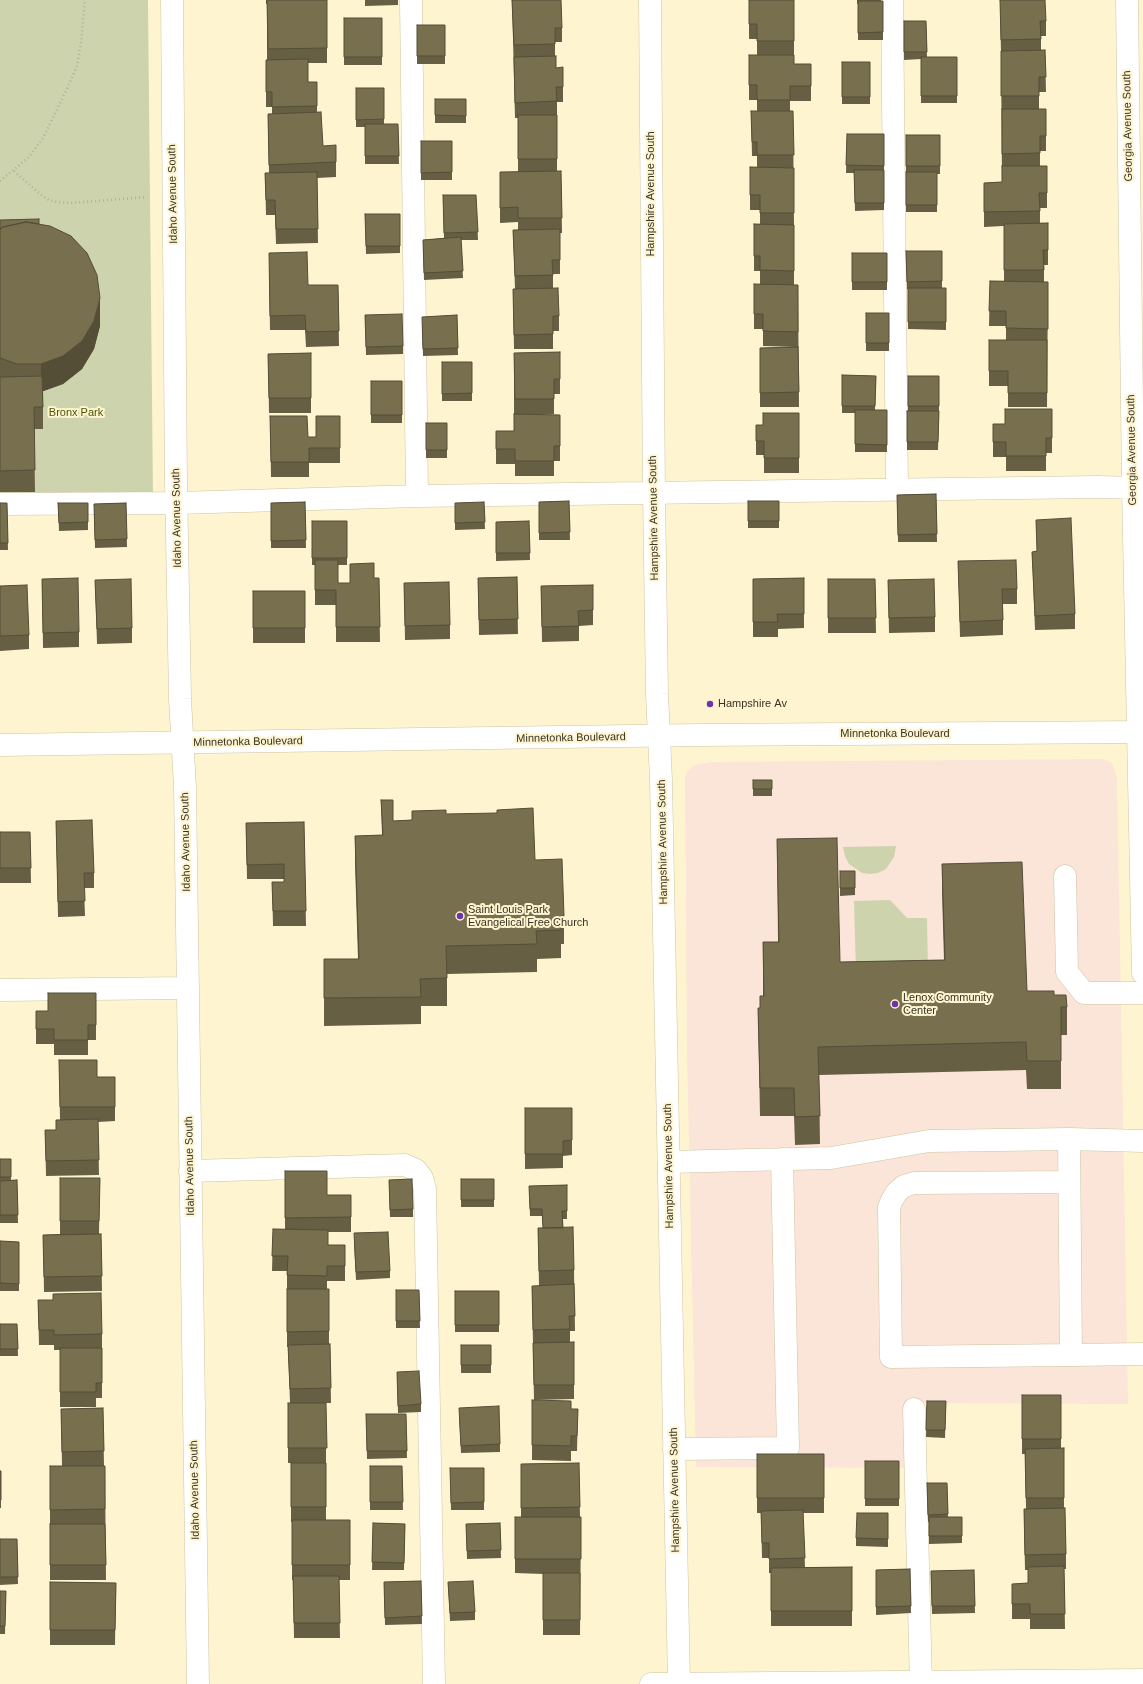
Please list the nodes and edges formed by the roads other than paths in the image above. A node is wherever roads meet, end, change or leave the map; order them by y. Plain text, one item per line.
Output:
1 (172, 0) edge
2 (411, 0) edge
3 (650, 0) edge
4 (892, 0) edge
5 (1127, 0) edge
6 (1138, 488) edge
7 (897, 490) junction
8 (654, 493) junction
9 (416, 496) junction
10 (177, 503) junction
11 (0, 504) edge
12 (1140, 732) edge
13 (659, 736) junction
14 (182, 743) junction
15 (0, 745) edge
16 (1065, 876) dead end
17 (1143, 972) edge
18 (188, 988) junction
19 (0, 990) edge
20 (1143, 993) edge
21 (1068, 1139) junction
22 (1143, 1141) edge
23 (782, 1159) junction
24 (669, 1162) junction
25 (190, 1170) junction
26 (1069, 1182) junction
27 (1143, 1354) edge
28 (1071, 1355) junction
29 (914, 1409) dead end
30 (674, 1449) junction
31 (1143, 1680) edge
32 (198, 1684) edge
33 (434, 1684) edge
34 (651, 1684) edge
35 (679, 1684) edge
36 (921, 1684) edge

1 - 10 street, Idaho Avenue South
2 - 9 street
3 - 8 street, Hampshire Avenue South
4 - 7 street
5 - 6 street, Georgia Avenue South
6 - 7 street
6 - 12 street, Georgia Avenue South
7 - 8 street
8 - 9 street
8 - 13 street, Hampshire Avenue South
9 - 10 street
10 - 11 street
10 - 14 street, Idaho Avenue South
12 - 13 street, Minnetonka Boulevard
12 - 17 street, Georgia Avenue South
13 - 14 street, Minnetonka Boulevard
13 - 24 street, Hampshire Avenue South
14 - 15 street, Minnetonka Boulevard
14 - 18 street, Idaho Avenue South
16 - 20 street
18 - 19 street
18 - 25 street, Idaho Avenue South
21 - 22 street
21 - 23 street
21 - 26 street
23 - 24 street
23 - 30 street
24 - 30 street, Hampshire Avenue South
25 - 32 street, Idaho Avenue South
25 - 33 street
26 - 28 street
26 - 28 street
27 - 28 street
29 - 36 street
30 - 35 street, Hampshire Avenue South
31 - 36 street
34 - 35 street
35 - 36 street

